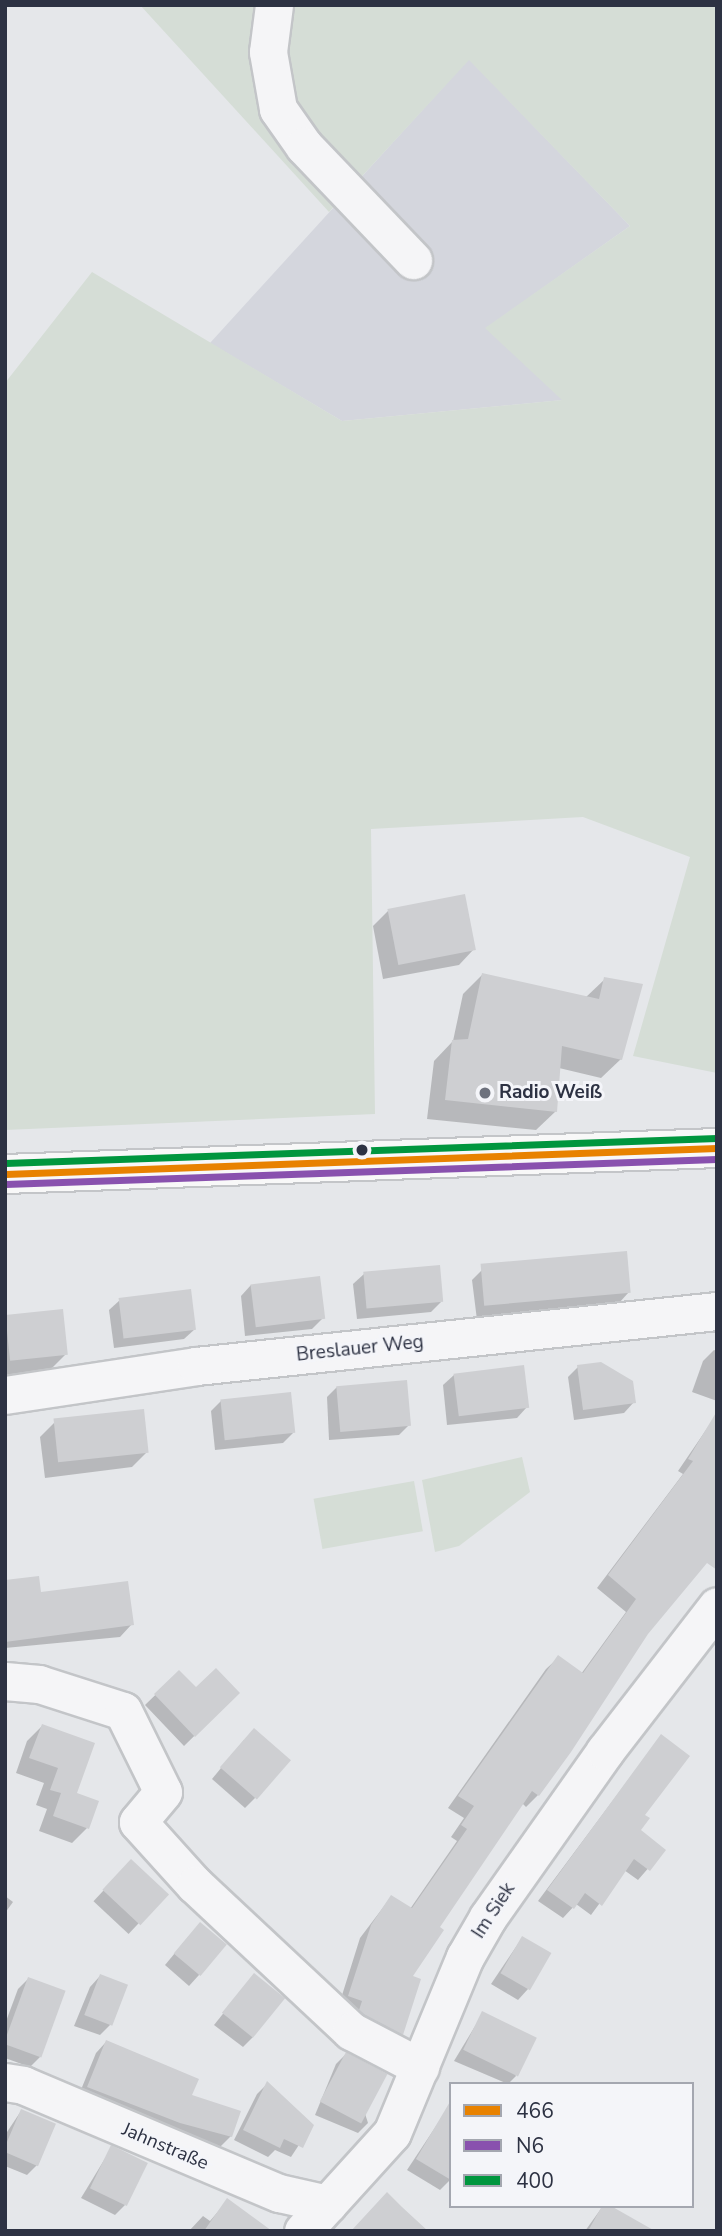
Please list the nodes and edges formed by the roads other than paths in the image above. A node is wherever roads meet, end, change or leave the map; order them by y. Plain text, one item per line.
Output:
1 (274, 5) edge
2 (414, 260) dead end
3 (717, 1148) edge
4 (5, 1174) edge
5 (717, 1311) edge
6 (5, 1395) edge
7 (717, 1606) edge
8 (5, 1681) edge
9 (420, 2067) junction
10 (5, 2082) edge
11 (328, 2204) junction
12 (303, 2231) edge

1 - 2 street
3 - 4 main road
5 - 6 street, Breslauer Weg
7 - 9 street, Im Siek
8 - 9 street
9 - 11 street, Im Siek
10 - 11 street, Jahnstraße
11 - 12 street, Im Siek

